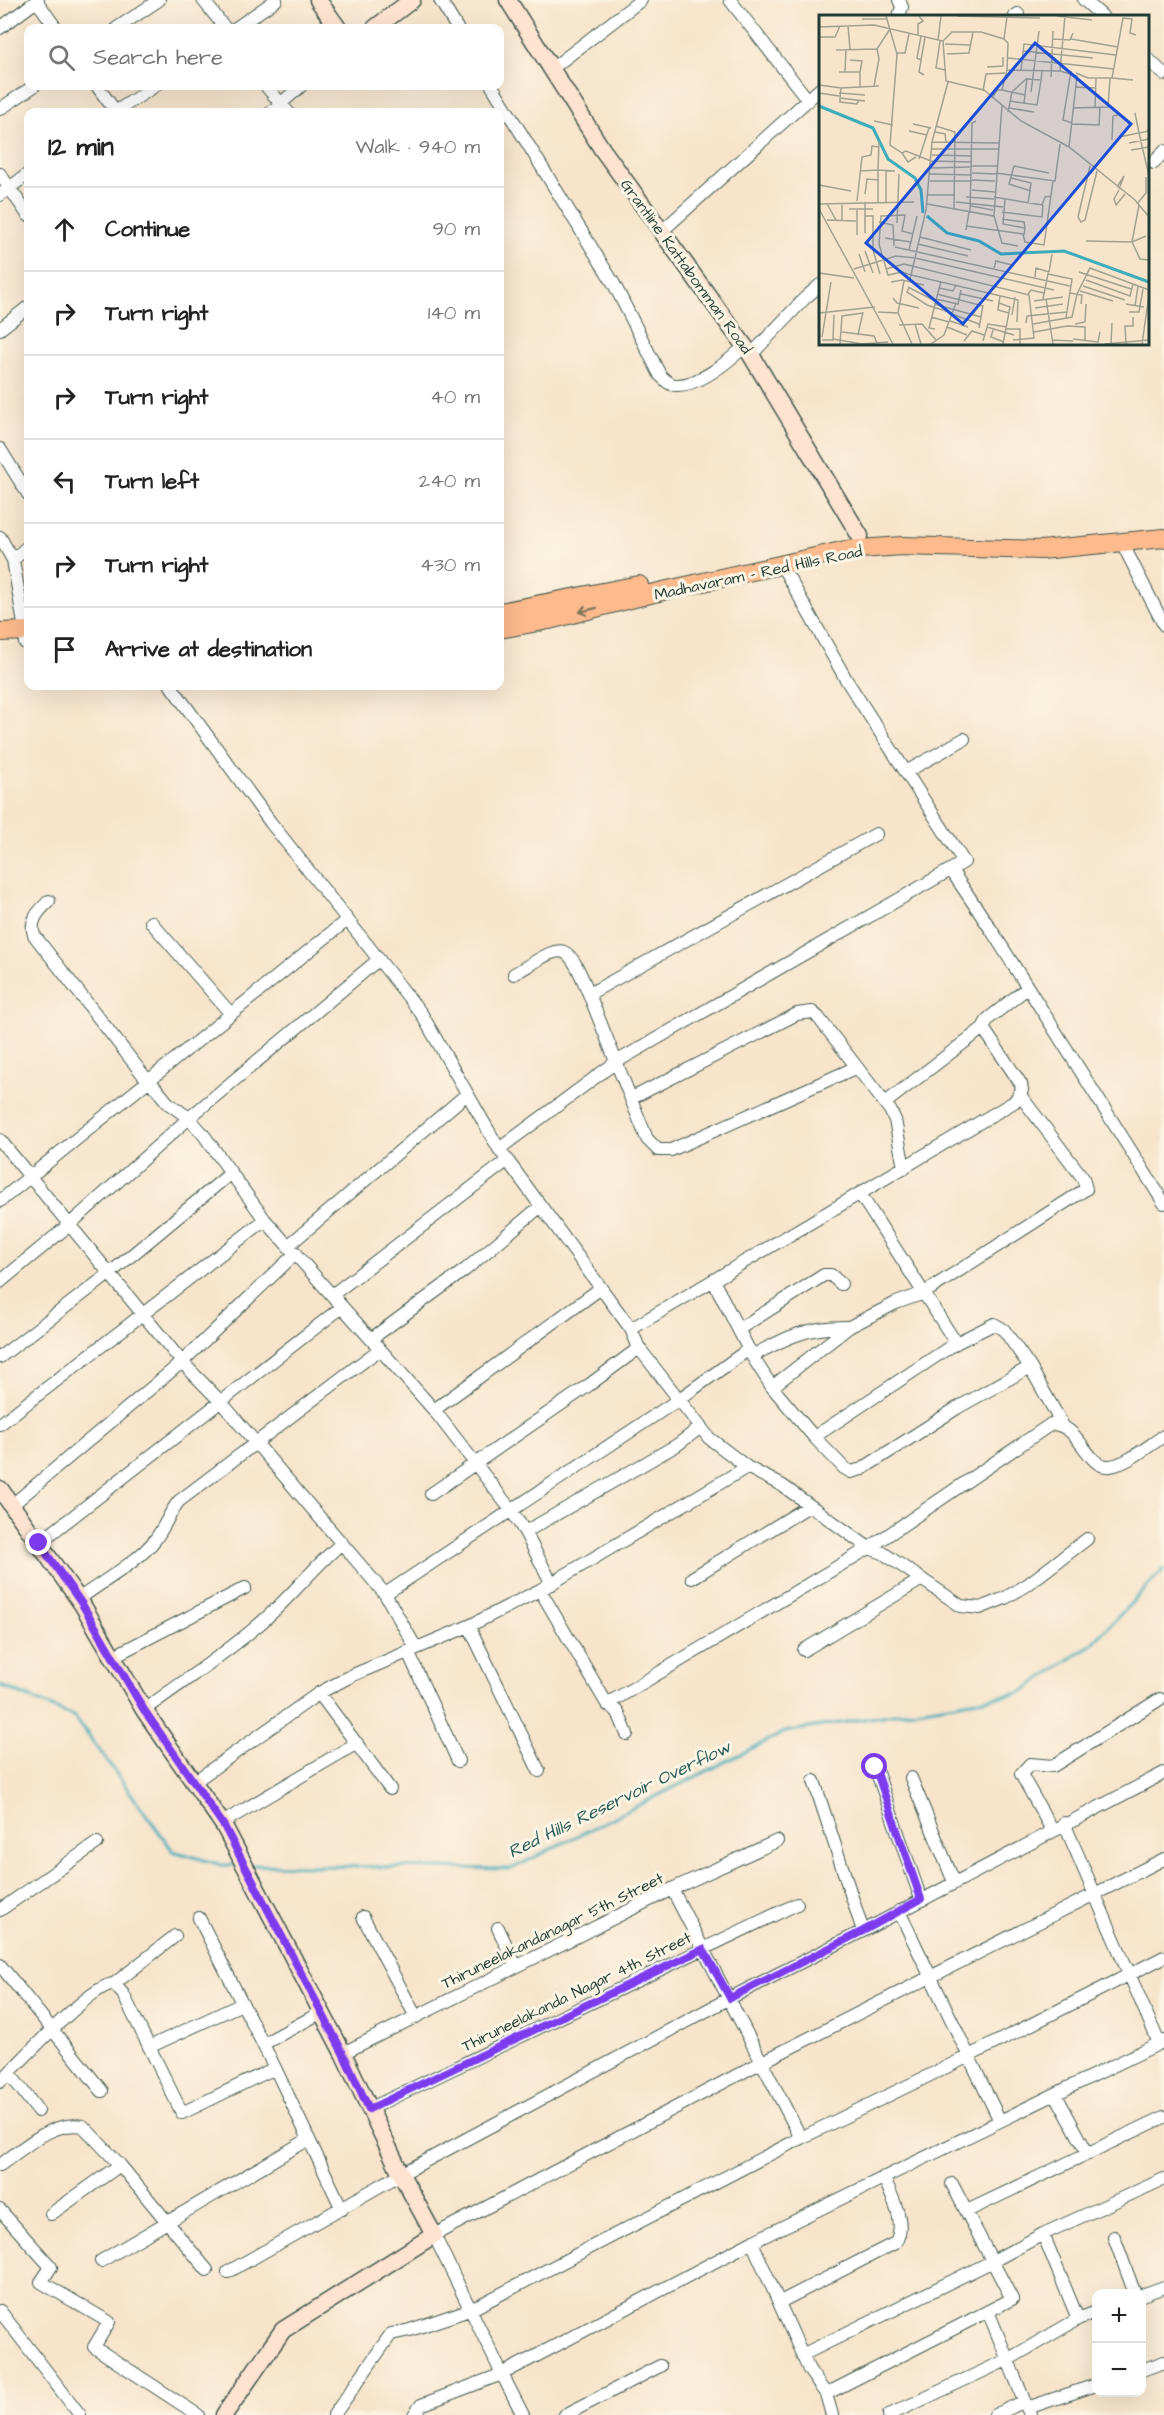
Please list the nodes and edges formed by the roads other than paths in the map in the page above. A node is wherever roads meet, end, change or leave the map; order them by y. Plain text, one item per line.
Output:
1 (37, 0) edge
2 (159, 0) edge
3 (203, 0) edge
4 (276, 0) edge
5 (318, 0) edge
6 (412, 0) edge
7 (440, 0) edge
8 (508, 0) edge
9 (641, 0) edge
10 (730, 0) edge
11 (899, 0) edge
12 (1084, 0) edge
13 (899, 15) edge
14 (1101, 15) edge
15 (53, 24) edge
16 (123, 24) edge
17 (222, 24) edge
18 (242, 24) edge
19 (335, 24) edge
20 (380, 24) edge
21 (455, 24) edge
22 (0, 28) edge
23 (1149, 60) edge
24 (550, 70) junction
25 (1164, 74) edge
26 (28, 90) edge
27 (100, 90) edge
28 (149, 90) edge
29 (268, 90) edge
30 (298, 90) edge
31 (494, 90) edge
32 (819, 90) edge
33 (808, 100) junction
34 (113, 108) edge
35 (122, 108) edge
36 (279, 108) edge
37 (282, 108) edge
38 (0, 109) edge
39 (1164, 151) edge
40 (1154, 163) dead end
41 (0, 174) edge
42 (24, 177) edge
43 (5, 191) edge
44 (24, 211) edge
45 (662, 231) junction
46 (819, 286) edge
47 (24, 310) edge
48 (0, 329) edge
49 (748, 350) junction
50 (0, 449) edge
51 (24, 488) edge
52 (1164, 531) edge
53 (860, 536) junction
54 (0, 537) edge
55 (1164, 538) edge
56 (1122, 543) junction
57 (24, 549) edge
58 (8, 559) edge
59 (782, 564) junction
60 (504, 611) edge
61 (24, 625) edge
62 (1164, 625) edge
63 (504, 628) edge
64 (0, 632) edge
65 (24, 636) edge
66 (24, 638) edge
67 (0, 643) edge
68 (174, 690) edge
69 (964, 739) dead end
70 (906, 772) junction
71 (876, 834) dead end
72 (951, 870) junction
73 (49, 901) dead end
74 (347, 920) junction
75 (151, 922) dead end
76 (378, 960) junction
77 (514, 974) dead end
78 (1027, 988) junction
79 (589, 994) junction
80 (231, 1014) junction
81 (983, 1028) junction
82 (616, 1062) junction
83 (857, 1067) junction
84 (148, 1081) junction
85 (467, 1094) junction
86 (1020, 1095) junction
87 (632, 1098) junction
88 (885, 1103) junction
89 (189, 1118) junction
90 (0, 1140) edge
91 (499, 1149) junction
92 (508, 1160) junction
93 (904, 1168) junction
94 (231, 1173) junction
95 (30, 1177) junction
96 (860, 1194) junction
97 (0, 1201) edge
98 (1164, 1203) edge
99 (541, 1206) junction
100 (265, 1220) junction
101 (69, 1225) junction
102 (293, 1249) junction
103 (110, 1274) junction
104 (713, 1280) junction
105 (0, 1282) edge
106 (841, 1284) dead end
107 (601, 1288) junction
108 (924, 1293) junction
109 (332, 1295) junction
110 (342, 1307) junction
111 (143, 1316) junction
112 (849, 1327) junction
113 (631, 1329) junction
114 (739, 1329) junction
115 (956, 1343) junction
116 (375, 1344) junction
117 (639, 1348) junction
118 (751, 1352) junction
119 (0, 1357) edge
120 (182, 1362) junction
121 (1030, 1367) junction
122 (772, 1387) junction
123 (678, 1400) junction
124 (220, 1401) junction
125 (434, 1410) junction
126 (0, 1424) edge
127 (1062, 1424) junction
128 (701, 1427) junction
129 (1164, 1436) edge
130 (814, 1437) junction
131 (255, 1442) junction
132 (475, 1465) junction
133 (747, 1467) junction
134 (431, 1494) dead end
135 (4, 1496) edge
136 (808, 1506) junction
137 (512, 1510) junction
138 (525, 1532) junction
139 (1087, 1539) dead end
140 (39, 1543) junction
141 (342, 1543) junction
142 (869, 1548) junction
143 (692, 1578) dead end
144 (922, 1579) junction
145 (546, 1587) junction
146 (245, 1588) dead end
147 (385, 1594) junction
148 (79, 1599) junction
149 (469, 1626) junction
150 (412, 1650) junction
151 (804, 1650) dead end
152 (114, 1656) junction
153 (319, 1692) junction
154 (1160, 1700) dead end
155 (608, 1704) junction
156 (144, 1710) junction
157 (627, 1734) dead end
158 (357, 1743) junction
159 (459, 1761) dead end
160 (875, 1767) dead end
161 (539, 1771) dead end
162 (1164, 1773) edge
163 (911, 1778) dead end
164 (814, 1781) dead end
165 (194, 1782) junction
166 (390, 1789) dead end
167 (1064, 1824) junction
168 (223, 1825) junction
169 (1052, 1830) junction
170 (777, 1841) dead end
171 (97, 1843) dead end
172 (1164, 1859) edge
173 (954, 1882) junction
174 (672, 1889) junction
175 (1095, 1894) junction
176 (921, 1899) junction
177 (797, 1904) dead end
178 (0, 1910) edge
179 (898, 1911) junction
180 (363, 1917) dead end
181 (199, 1918) dead end
182 (498, 1928) dead end
183 (863, 1931) junction
184 (175, 1936) dead end
185 (703, 1949) junction
186 (1164, 1957) edge
187 (0, 1965) edge
188 (516, 1966) junction
189 (1130, 1974) junction
190 (931, 1977) junction
191 (114, 1983) junction
192 (730, 1998) junction
193 (242, 2004) junction
194 (322, 2012) junction
195 (416, 2017) junction
196 (51, 2031) junction
197 (1161, 2042) edge
198 (263, 2044) junction
199 (149, 2047) junction
200 (343, 2053) junction
201 (969, 2056) junction
202 (762, 2062) junction
203 (275, 2068) junction
204 (5, 2077) edge
205 (102, 2091) dead end
206 (1056, 2095) junction
207 (369, 2109) junction
208 (38, 2111) dead end
209 (1164, 2117) edge
210 (1000, 2121) junction
211 (801, 2138) junction
212 (309, 2139) junction
213 (1088, 2154) junction
214 (0, 2165) edge
215 (120, 2165) junction
216 (401, 2174) junction
217 (884, 2177) junction
218 (1164, 2179) edge
219 (952, 2184) dead end
220 (342, 2209) junction
221 (0, 2210) edge
222 (966, 2211) junction
223 (51, 2214) dead end
224 (166, 2222) junction
225 (1043, 2234) junction
226 (434, 2235) junction
227 (1114, 2237) dead end
228 (752, 2242) junction
229 (101, 2261) dead end
230 (993, 2261) junction
231 (207, 2270) dead end
232 (228, 2272) dead end
233 (1164, 2287) edge
234 (1134, 2289) edge
235 (1146, 2294) edge
236 (780, 2302) junction
237 (472, 2309) junction
238 (0, 2311) edge
239 (988, 2312) junction
240 (1092, 2314) edge
241 (1078, 2319) junction
242 (804, 2354) junction
243 (1009, 2359) junction
244 (1164, 2362) edge
245 (660, 2366) dead end
246 (1146, 2369) edge
247 (502, 2374) junction
248 (1092, 2386) edge
249 (826, 2394) junction
250 (1027, 2408) edge
251 (80, 2415) edge
252 (198, 2415) edge
253 (224, 2415) edge
254 (334, 2415) edge
255 (414, 2415) edge
256 (523, 2415) edge
257 (565, 2415) edge
258 (832, 2415) edge
259 (888, 2415) edge
260 (995, 2415) edge

1 - 15 street
1 - 22 street
2 - 16 street
3 - 17 street
4 - 18 street
5 - 19 street
6 - 20 street
7 - 21 street
8 - 24 street, Grantline Kattabomman Road
9 - 24 street
10 - 33 street
11 - 13 street
12 - 14 street
23 - 25 street
24 - 45 street, Grantline Kattabomman Road
26 - 38 street
27 - 34 street
28 - 35 street
29 - 36 street
30 - 37 street
31 - 49 street
32 - 33 street
33 - 45 street
39 - 40 street
41 - 43 street
42 - 43 street
43 - 44 street
45 - 49 street, Grantline Kattabomman Road
46 - 49 street
47 - 48 street
49 - 53 street, Grantline Kattabomman Road
50 - 51 street
52 - 53 main road, Madhavaram - Red Hills Road
53 - 60 main road, Madhavaram - Red Hills Road
54 - 58 street
55 - 56 main road, Madhavaram - Red Hills Road
56 - 59 main road, Madhavaram - Red Hills Road
56 - 62 street
57 - 58 street
58 - 61 street
59 -> 63 main road, Madhavaram - Red Hills Road
59 - 70 street
64 - 65 main road
66 - 67 main road
68 - 74 street
69 - 70 street
70 - 72 street
71 - 79 street
72 - 78 street
72 - 82 street
73 - 84 street
74 - 76 street
74 - 80 street
75 - 80 street
76 - 85 street
76 - 89 street
77 - 79 street
78 - 81 street
78 - 98 street
79 - 82 street
80 - 84 street
81 - 86 street
81 - 88 street
82 - 87 street
82 - 91 street
83 - 87 street
83 - 87 street
83 - 88 street
84 - 89 street
84 - 95 street
85 - 91 street
85 - 102 street
86 - 93 street
86 - 108 street
88 - 93 street
89 - 94 street
89 - 101 street
90 - 95 street
91 - 92 street
92 - 99 street
92 - 109 street
93 - 96 street
94 - 100 street
94 - 103 street
95 - 97 street
95 - 101 street
96 - 104 street
96 - 108 street
99 - 107 street
99 - 116 street
100 - 102 street
100 - 111 street
101 - 103 street
101 - 105 street
102 - 109 street
102 - 120 street
103 - 111 street
103 - 119 street
104 - 113 street
104 - 114 street
106 - 114 street
107 - 113 street
107 - 125 street
108 - 112 street
108 - 115 street
109 - 110 street
110 - 116 street
110 - 124 street
111 - 120 street
111 - 126 street
112 - 118 street
112 - 122 street
113 - 117 street
114 - 118 street
115 - 121 street
115 - 130 street
116 - 125 street
116 - 131 street
117 - 123 street
117 - 132 street
118 - 122 street
118 - 123 street
120 - 124 street
120 - 135 street
121 - 127 street
121 - 130 street
122 - 130 street
123 - 128 street
123 - 137 street
124 - 131 street
124 - 140 street
125 - 132 street
127 - 129 street
127 - 142 street
128 - 133 street
128 - 138 street
131 - 141 street
131 - 148 street
132 - 134 street
132 - 137 street
133 - 136 street
133 - 145 street
135 - 140 street
136 - 142 street
136 - 143 street
137 - 138 street
137 - 147 street
138 - 145 street
139 - 144 street
140 - 148 street
141 - 147 street
141 - 156 street
142 - 144 street
142 - 155 street
144 - 151 street
145 - 149 street
145 - 155 street
146 - 152 street
147 - 150 street
148 - 152 street
149 - 150 street
149 - 161 street
150 - 153 street
150 - 159 street
152 - 156 street
153 - 158 street
153 - 165 street
154 - 169 street
155 - 157 street
156 - 165 street
158 - 166 street
158 - 168 street
160 - 176 street
162 - 167 street
163 - 173 street
164 - 183 street
165 - 168 street
167 - 169 street
167 - 175 street
168 - 194 street
169 - 173 street
170 - 174 street, Thiruneelakandanagar 5th Street
171 - 178 street
172 - 175 street
173 - 176 street
174 - 185 street
174 - 188 street, Thiruneelakandanagar 5th Street
175 - 189 street
175 - 190 street
176 - 179 street
177 - 185 street, Thiruneelakanda Nagar 4th Street
179 - 183 street
179 - 190 street
180 - 195 street
181 - 193 street
182 - 188 street
183 - 192 street
184 - 191 street
185 - 192 street
185 - 207 street, Thiruneelakanda Nagar 4th Street
186 - 189 street
187 - 196 street
188 - 195 street, Thiruneelakandanagar 5th Street
189 - 197 street
189 - 201 street
190 - 201 street
190 - 202 street
191 - 196 street
191 - 199 street
192 - 202 street
192 - 216 street
193 - 198 street
193 - 199 street
194 - 198 street
194 - 200 street
195 - 200 street, Thiruneelakandanagar 5th Street
196 - 204 street
196 - 205 street
197 - 206 street
198 - 203 street
199 - 203 street
200 - 207 street
201 - 210 street
201 - 211 street
202 - 211 street
202 - 226 street
203 - 212 street
204 - 208 street
206 - 210 street
206 - 213 street
207 - 216 street
209 - 213 street
210 - 217 street
211 - 237 street
212 - 220 street
212 - 224 street
213 - 222 street
214 - 215 street
215 - 223 street
215 - 224 street
216 - 220 street
216 - 226 street
217 - 228 street
217 - 236 street
218 - 225 street
219 - 222 street
220 - 232 street
221 - 252 street
222 - 230 street
224 - 229 street
224 - 231 street
225 - 230 street
225 - 241 street
226 - 237 street
226 - 253 street
227 - 234 street
228 - 236 street
228 - 247 street
230 - 239 street
230 - 242 street
233 - 235 street
236 - 242 street
237 - 247 street
237 - 254 street
238 - 251 street
239 - 243 street
239 - 249 street
240 - 241 street
241 - 243 street
242 - 249 street
243 - 250 street
243 - 259 street
244 - 246 street
245 - 257 street
247 - 255 street
247 - 256 street
248 - 250 street
249 - 258 street
250 - 260 street

